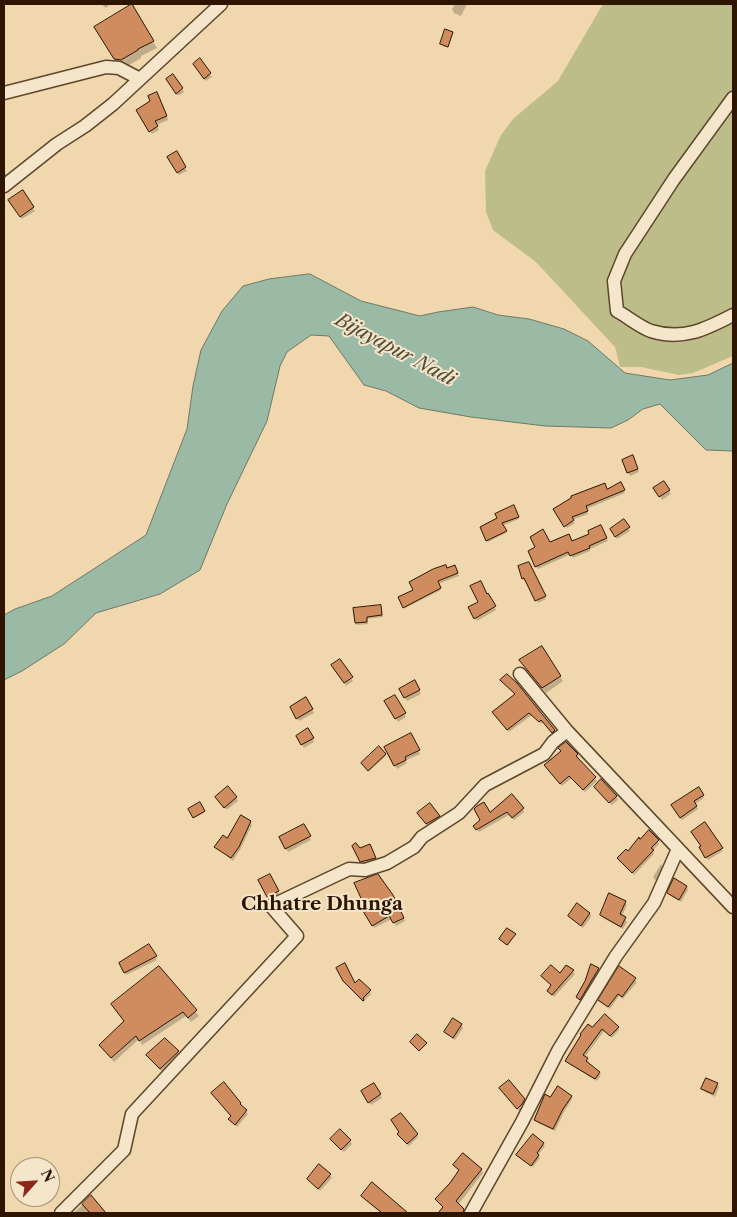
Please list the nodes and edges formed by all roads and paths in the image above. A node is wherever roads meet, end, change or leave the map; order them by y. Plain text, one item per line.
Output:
1 (220, 4) edge
2 (140, 79) junction
3 (4, 93) edge
4 (733, 98) edge
5 (4, 186) edge
6 (733, 316) edge
7 (520, 674) dead end
8 (567, 731) junction
9 (678, 849) junction
10 (733, 907) edge
11 (61, 1213) edge
12 (471, 1213) edge

1 - 2 street
2 - 3 street
2 - 5 street
4 - 6 street
7 - 8 street
8 - 9 street
8 - 11 street
9 - 10 street
9 - 12 street

